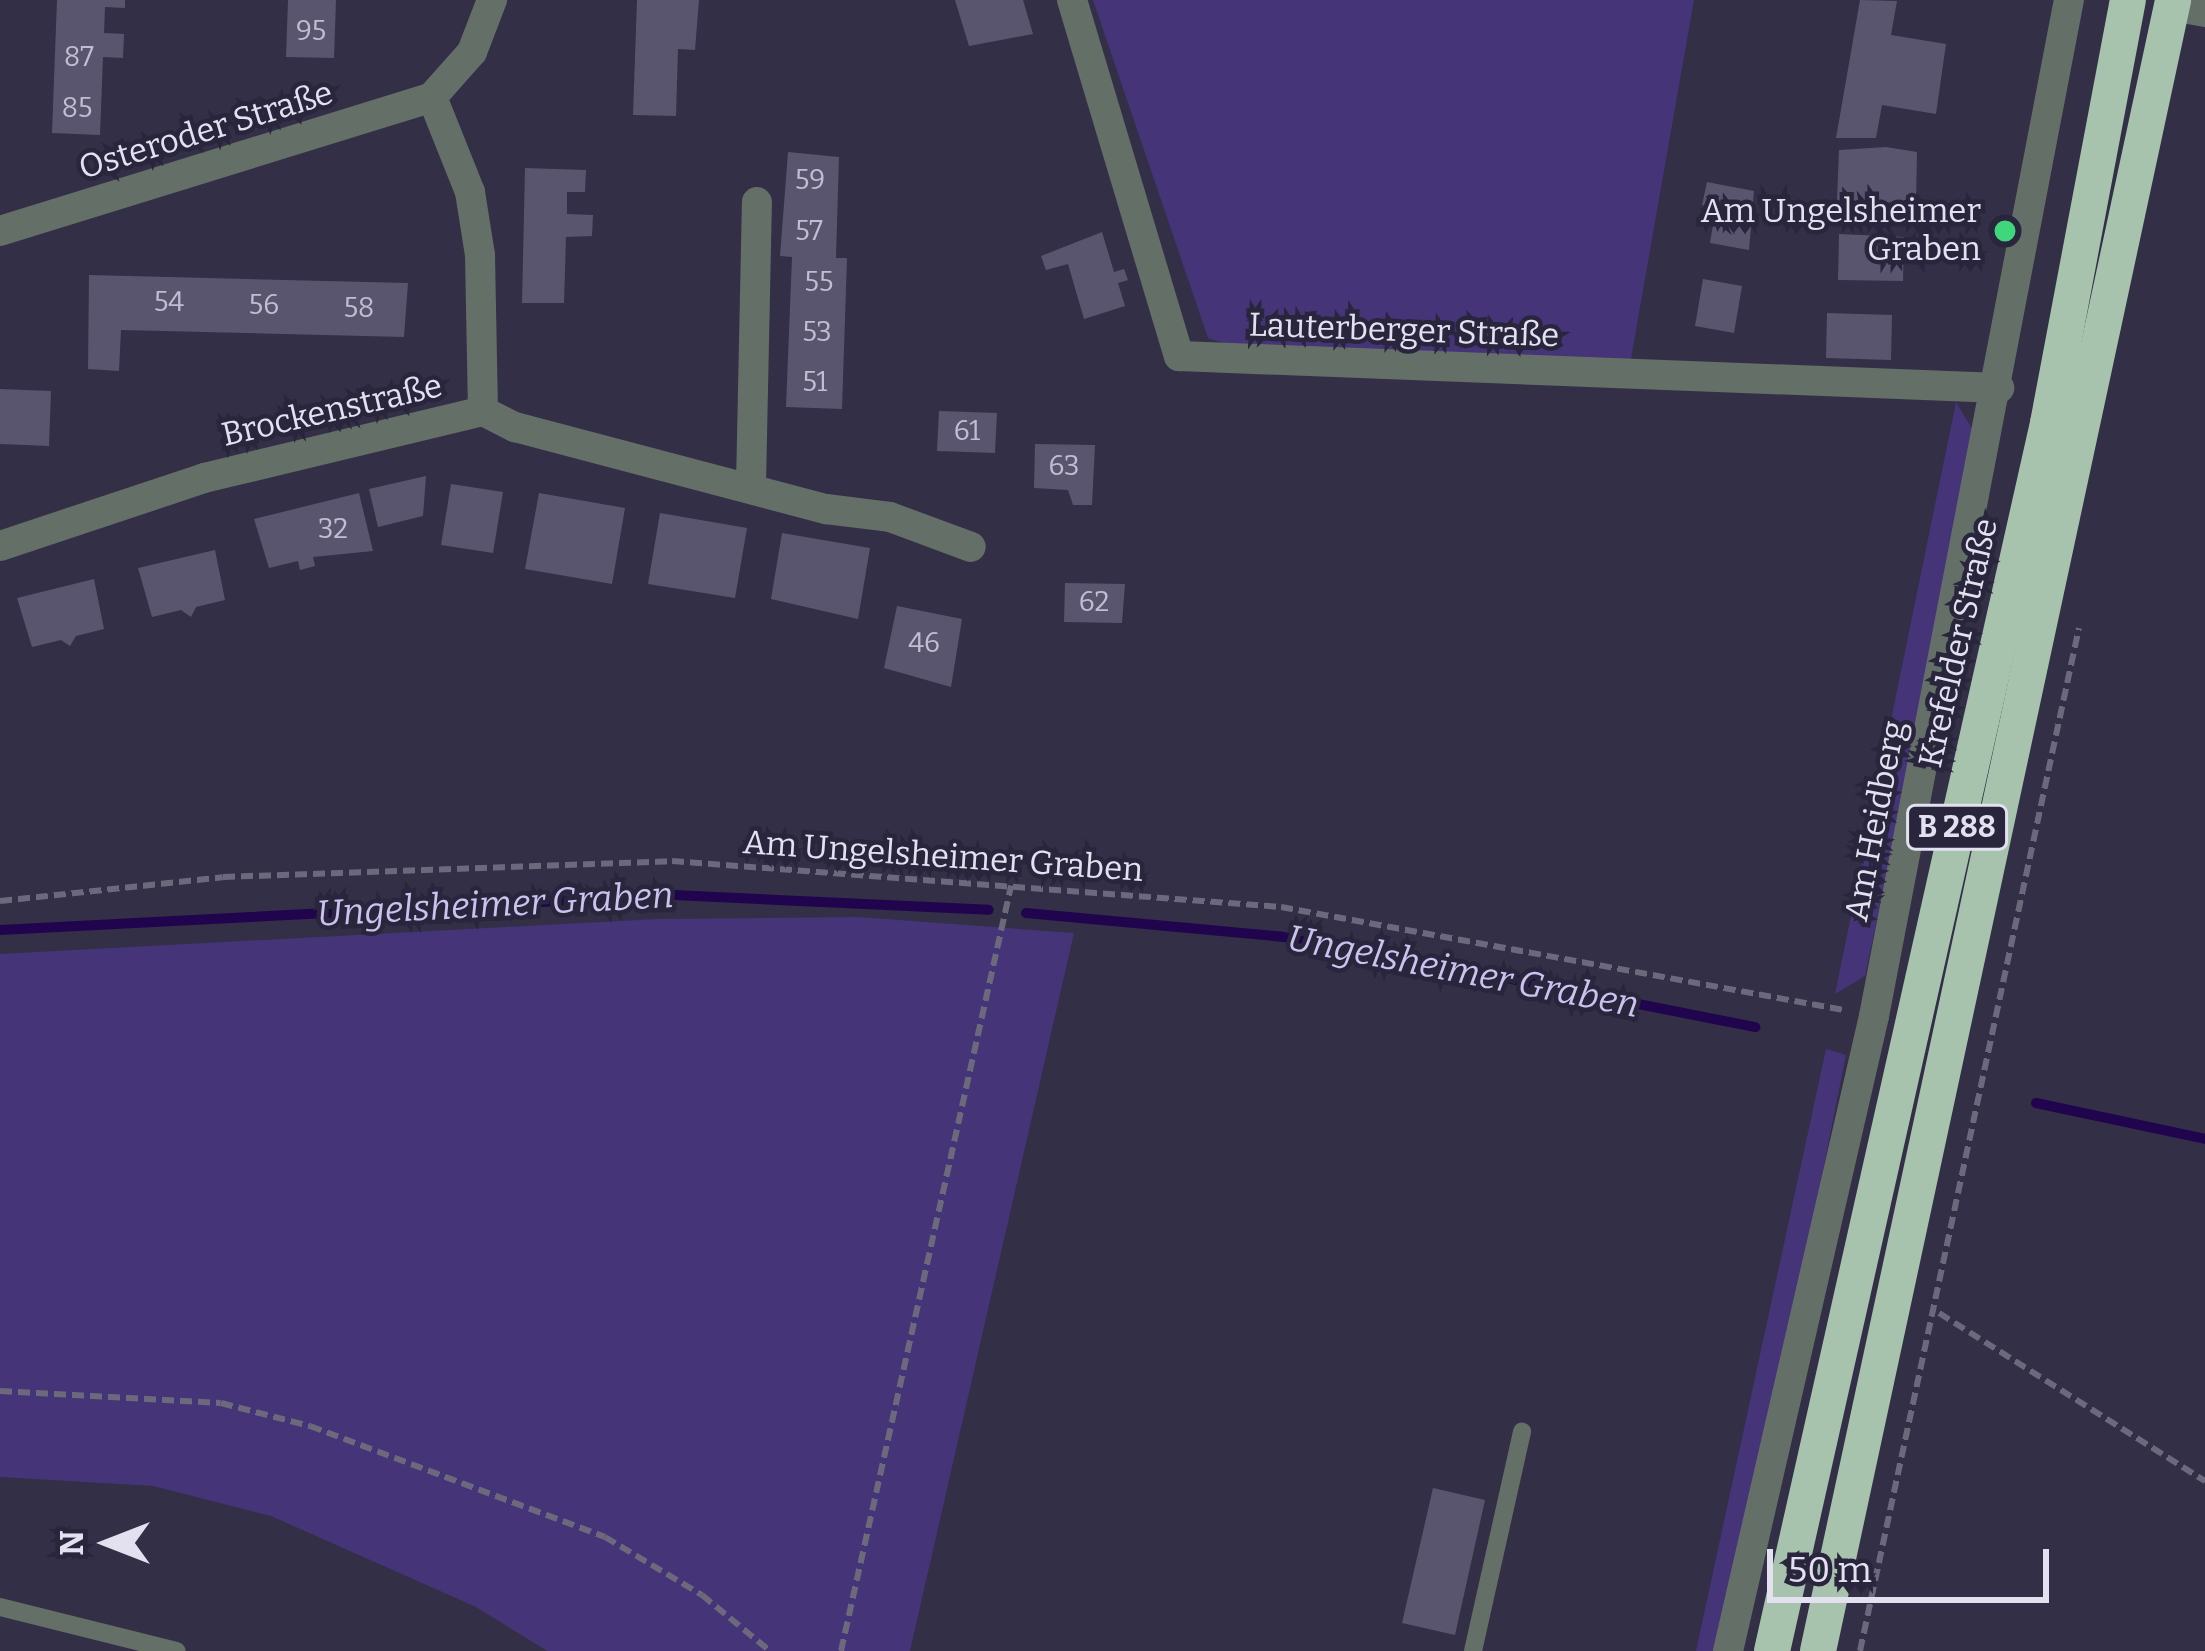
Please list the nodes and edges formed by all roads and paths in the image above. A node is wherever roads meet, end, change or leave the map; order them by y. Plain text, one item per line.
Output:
1 (492, 0) edge
2 (1072, 0) edge
3 (2069, 0) edge
4 (2128, 0) edge
5 (2183, 6) edge
6 (432, 97) junction
7 (757, 202) dead end
8 (0, 231) edge
9 (1999, 388) junction
10 (483, 411) junction
11 (751, 484) junction
12 (0, 545) edge
13 (970, 547) dead end
14 (2081, 621) dead end
15 (1011, 886) junction
16 (0, 901) edge
17 (1874, 1016) junction
18 (1938, 1312) junction
19 (0, 1391) edge
20 (1522, 1431) dead end
21 (2205, 1481) edge
22 (0, 1607) edge
23 (177, 1651) edge
24 (770, 1651) edge
25 (841, 1651) edge
26 (1473, 1651) edge
27 (1728, 1651) edge
28 (1772, 1651) edge
29 (1819, 1651) edge
30 (1860, 1651) edge

1 - 6 street
2 - 9 street, Lauterberger Straße
3 - 9 street, Am Heidberg
4 - 28 highway, Krefelder Straße / B 288
5 - 29 highway, B 288
6 - 8 street, Osteroder Straße
6 - 10 street
7 - 11 street
9 - 17 street, Am Heidberg
10 - 11 street, Brockenstraße
10 - 12 street, Brockenstraße
11 - 13 street, Brockenstraße
14 - 18 path
15 - 16 path, Am Ungelsheimer Graben
15 - 17 path, Am Ungelsheimer Graben
15 - 25 path
17 - 27 street, Am Heidberg
18 - 21 path
18 - 30 path
19 - 24 path
20 - 26 lane
22 - 23 lane

